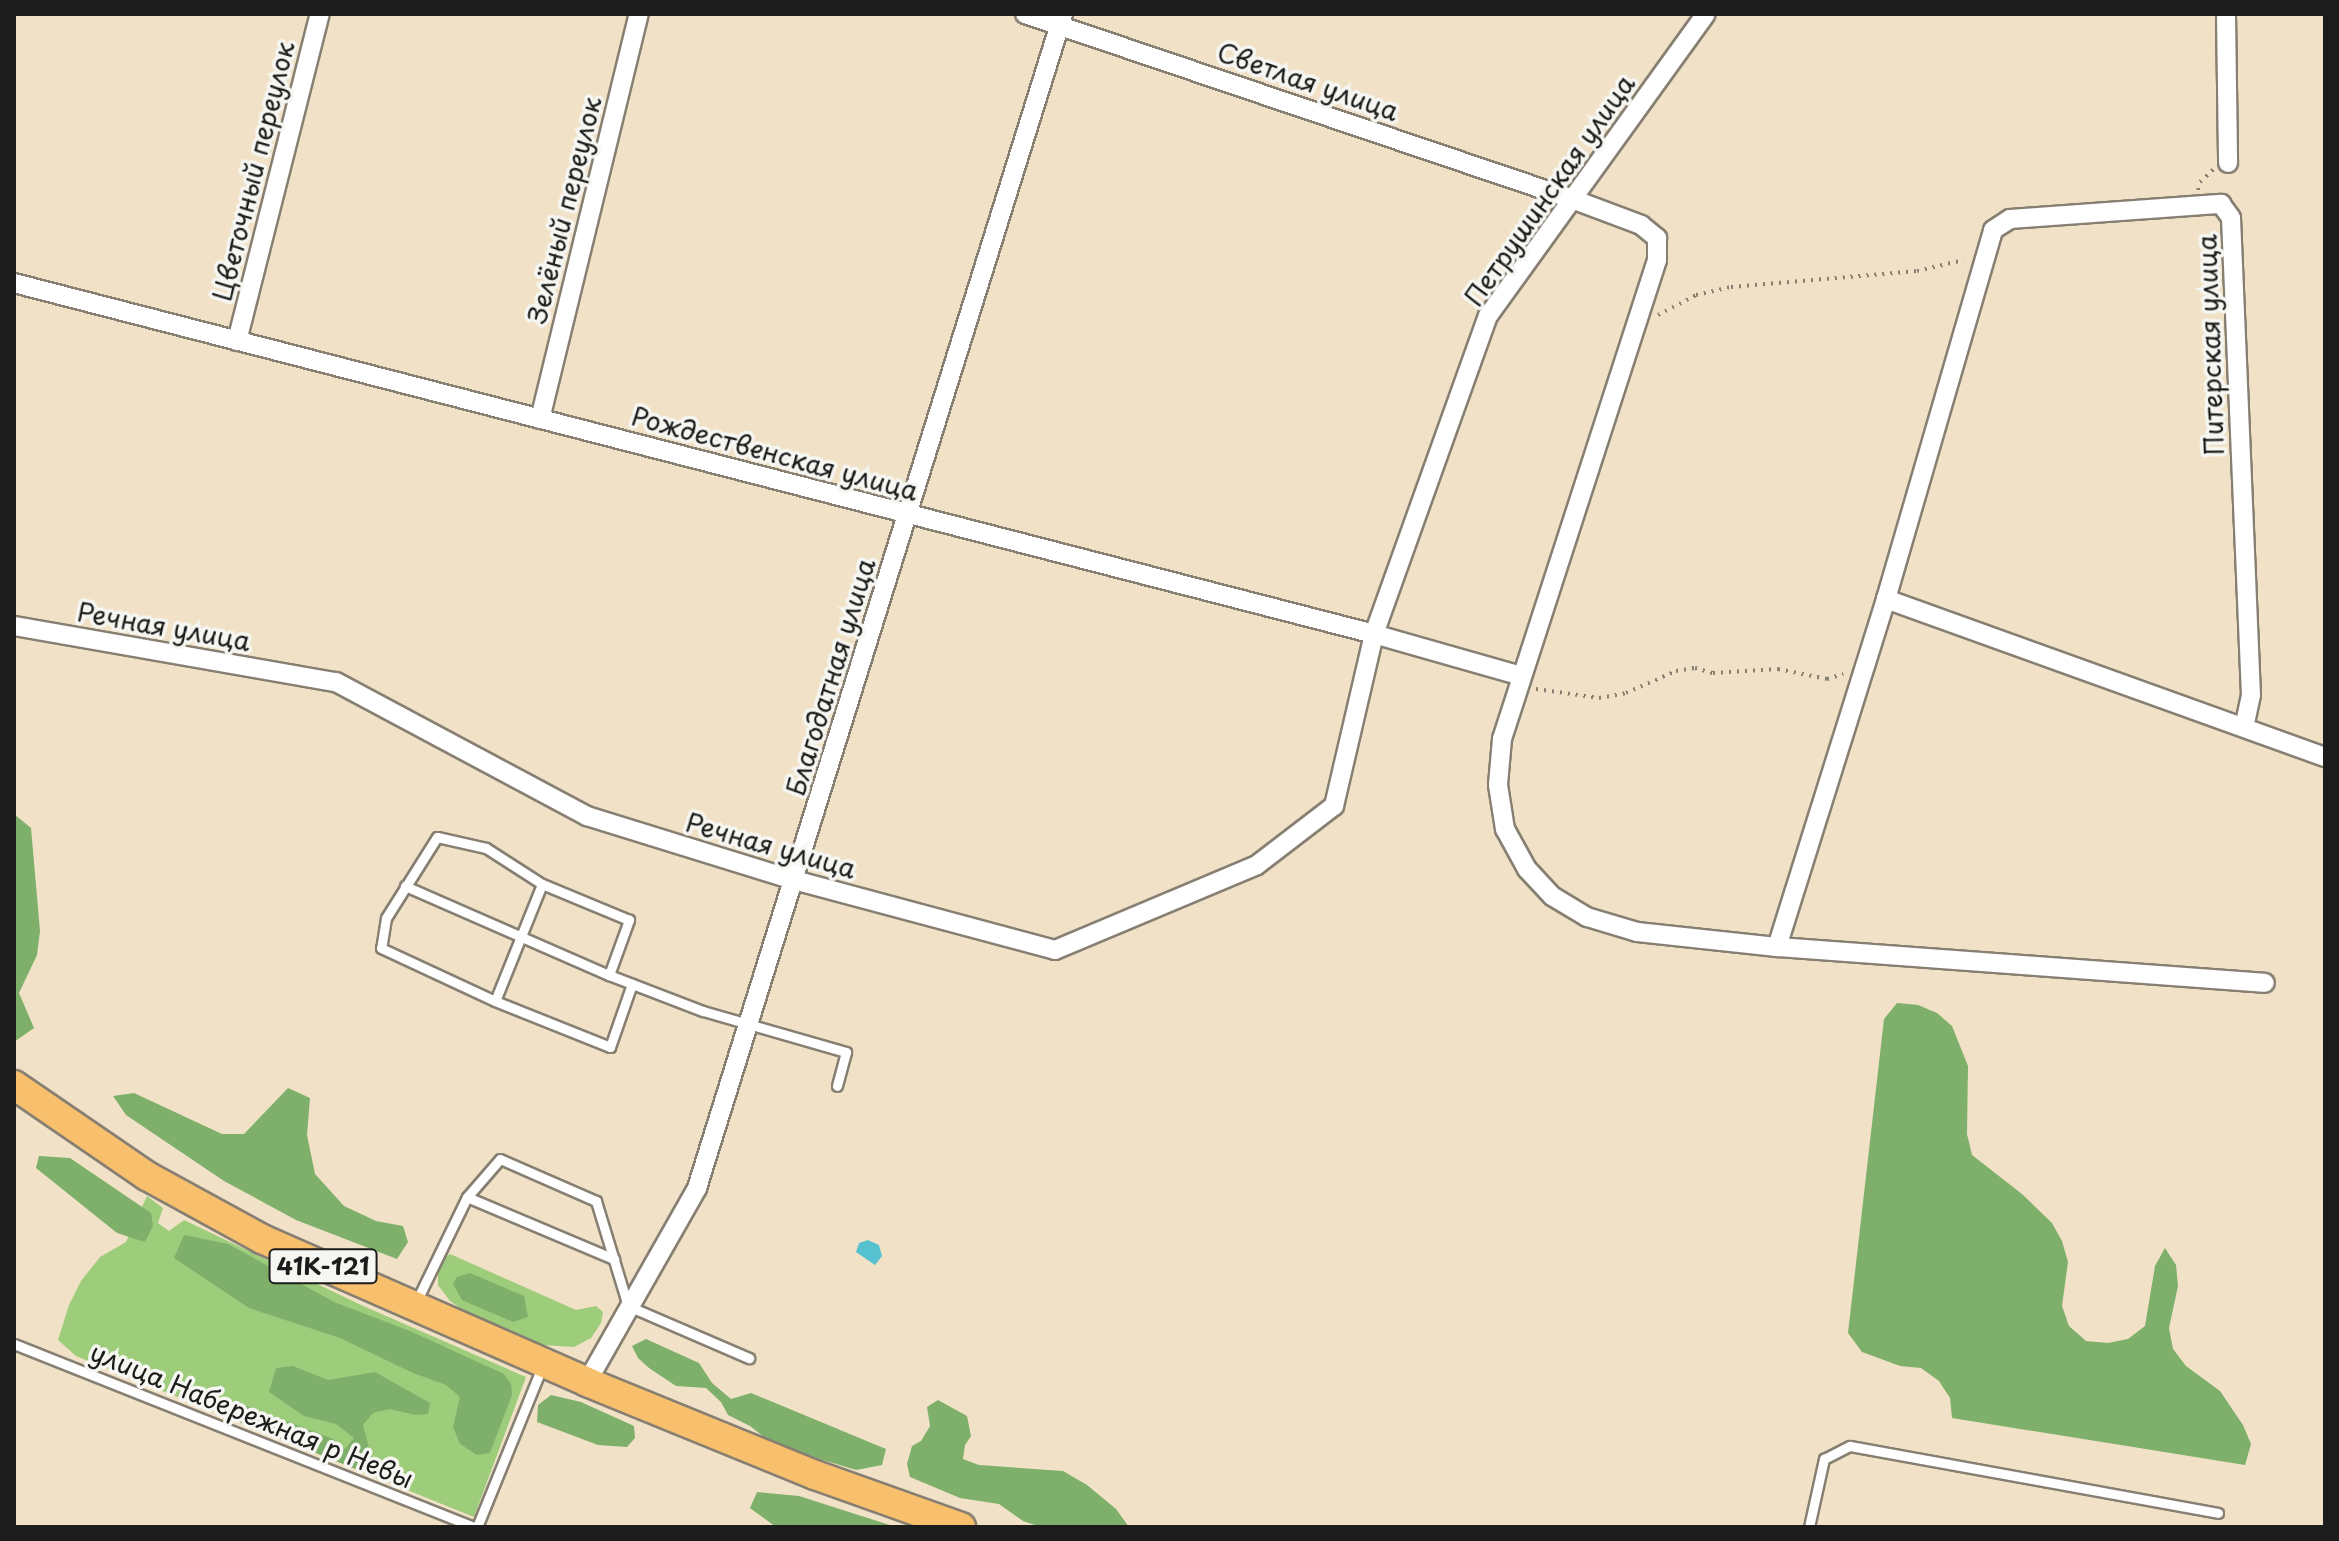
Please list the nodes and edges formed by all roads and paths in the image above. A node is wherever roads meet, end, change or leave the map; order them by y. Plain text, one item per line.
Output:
1 (320, 14) edge
2 (639, 14) edge
3 (1025, 14) edge
4 (1706, 14) edge
5 (2226, 14) edge
6 (1062, 18) edge
7 (2228, 163) joint
8 (1572, 199) junction
9 (2194, 204) junction
10 (1984, 259) junction
11 (14, 283) edge
12 (1641, 308) junction
13 (237, 341) junction
14 (540, 419) junction
15 (908, 516) junction
16 (1886, 599) junction
17 (14, 626) edge
18 (1374, 634) junction
19 (1864, 668) junction
20 (1521, 676) junction
21 (2244, 727) junction
22 (2325, 757) edge
23 (794, 880) junction
24 (542, 884) junction
25 (405, 886) junction
26 (521, 937) junction
27 (1777, 947) junction
28 (609, 975) junction
29 (2265, 983) dead end
30 (632, 984) junction
31 (495, 1001) junction
32 (747, 1025) junction
33 (14, 1085) edge
34 (837, 1086) dead end
35 (467, 1197) junction
36 (614, 1259) junction
37 (414, 1306) junction
38 (628, 1306) junction
39 (14, 1344) edge
40 (749, 1358) dead end
41 (544, 1364) junction
42 (587, 1382) junction
43 (2218, 1513) dead end
44 (475, 1527) edge
45 (961, 1527) edge
46 (1809, 1527) edge

1 - 13 street, Цветочный переулок
2 - 14 street, Зелёный переулок
3 - 6 street, Светлая улица
4 - 8 street, Петрушинская улица
5 - 7 street
6 - 8 street, Светлая улица
6 - 15 street, Благодатная улица
7 - 9 path
8 - 12 street, Светлая улица
8 - 18 street, Петрушинская улица
9 - 10 street, Питерская улица
9 - 21 street, Питерская улица
10 - 12 path
10 - 16 street, Питерская улица
11 - 13 street, Рождественская улица
12 - 20 street
13 - 14 street, Рождественская улица
14 - 15 street, Рождественская улица
15 - 18 street, Рождественская улица
15 - 23 street, Благодатная улица
16 - 19 street, Питерская улица
16 - 21 street
17 - 23 street, Речная улица
18 - 20 street, Рождественская улица
18 - 23 street, Речная улица
19 - 20 path
19 - 27 street, Питерская улица
20 - 27 street
21 - 22 street
23 - 32 street, Благодатная улица
24 - 25 lane
24 - 26 lane
24 - 28 lane
25 - 26 lane
25 - 31 lane
26 - 28 lane
26 - 31 lane
27 - 29 street
28 - 30 lane
30 - 31 lane
30 - 32 lane
32 - 34 lane
32 - 38 street, Благодатная улица
33 - 37 main road, 41К-121
35 - 36 lane
35 - 36 lane
35 - 37 lane
36 - 38 lane
37 - 41 main road, 41К-121
38 - 40 lane
38 - 42 street, Благодатная улица
39 - 44 lane, улица Набережная р Невы
41 - 42 main road, 41К-121
41 - 44 lane
42 - 45 main road, 41К-121
43 - 46 lane

